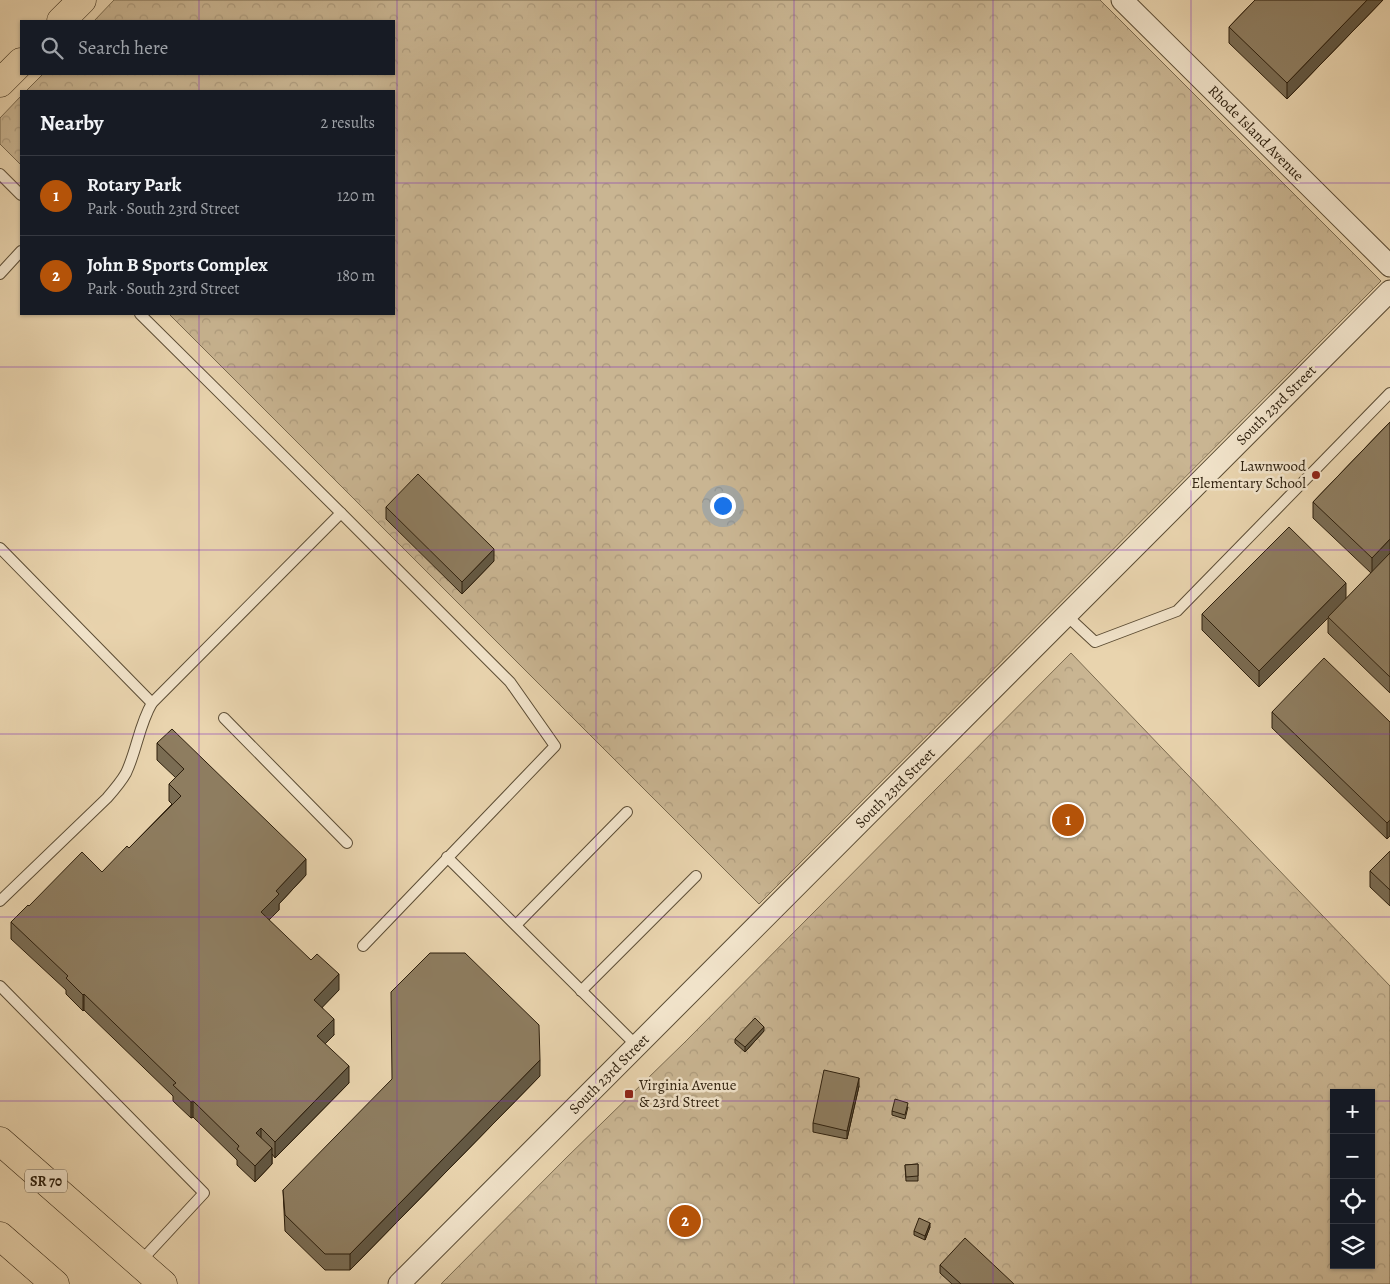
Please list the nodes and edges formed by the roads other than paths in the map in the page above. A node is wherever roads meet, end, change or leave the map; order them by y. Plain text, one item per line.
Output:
1 (82, 0) edge
2 (1122, 0) edge
3 (63, 20) edge
4 (0, 174) edge
5 (20, 194) edge
6 (20, 252) edge
7 (1390, 266) edge
8 (0, 274) edge
9 (1390, 291) edge
10 (141, 315) edge
11 (1390, 393) edge
12 (341, 513) junction
13 (0, 548) edge
14 (1066, 615) junction
15 (152, 703) junction
16 (224, 718) dead end
17 (627, 812) dead end
18 (347, 844) dead end
19 (448, 858) junction
20 (696, 876) dead end
21 (0, 901) edge
22 (516, 925) junction
23 (362, 946) dead end
24 (0, 986) edge
25 (581, 991) junction
26 (637, 1046) junction
27 (0, 1141) edge
28 (0, 1236) edge
29 (139, 1263) junction
30 (55, 1284) edge
31 (163, 1284) edge
32 (399, 1284) edge

1 - 3 main road
2 - 7 street, Rhode Island Avenue
4 - 5 lane
6 - 8 lane
9 - 14 street, South 23rd Street
10 - 12 lane
11 - 14 lane
12 - 15 lane
12 - 19 lane
13 - 15 lane
14 - 26 street, South 23rd Street
15 - 21 lane
16 - 18 lane
17 - 22 lane
19 - 22 lane
19 - 23 lane
20 - 25 lane
22 - 25 lane
24 - 29 lane
25 - 26 lane
26 - 32 street, South 23rd Street
27 - 29 main road, SR 70
28 - 30 main road
29 - 31 main road, SR 70

